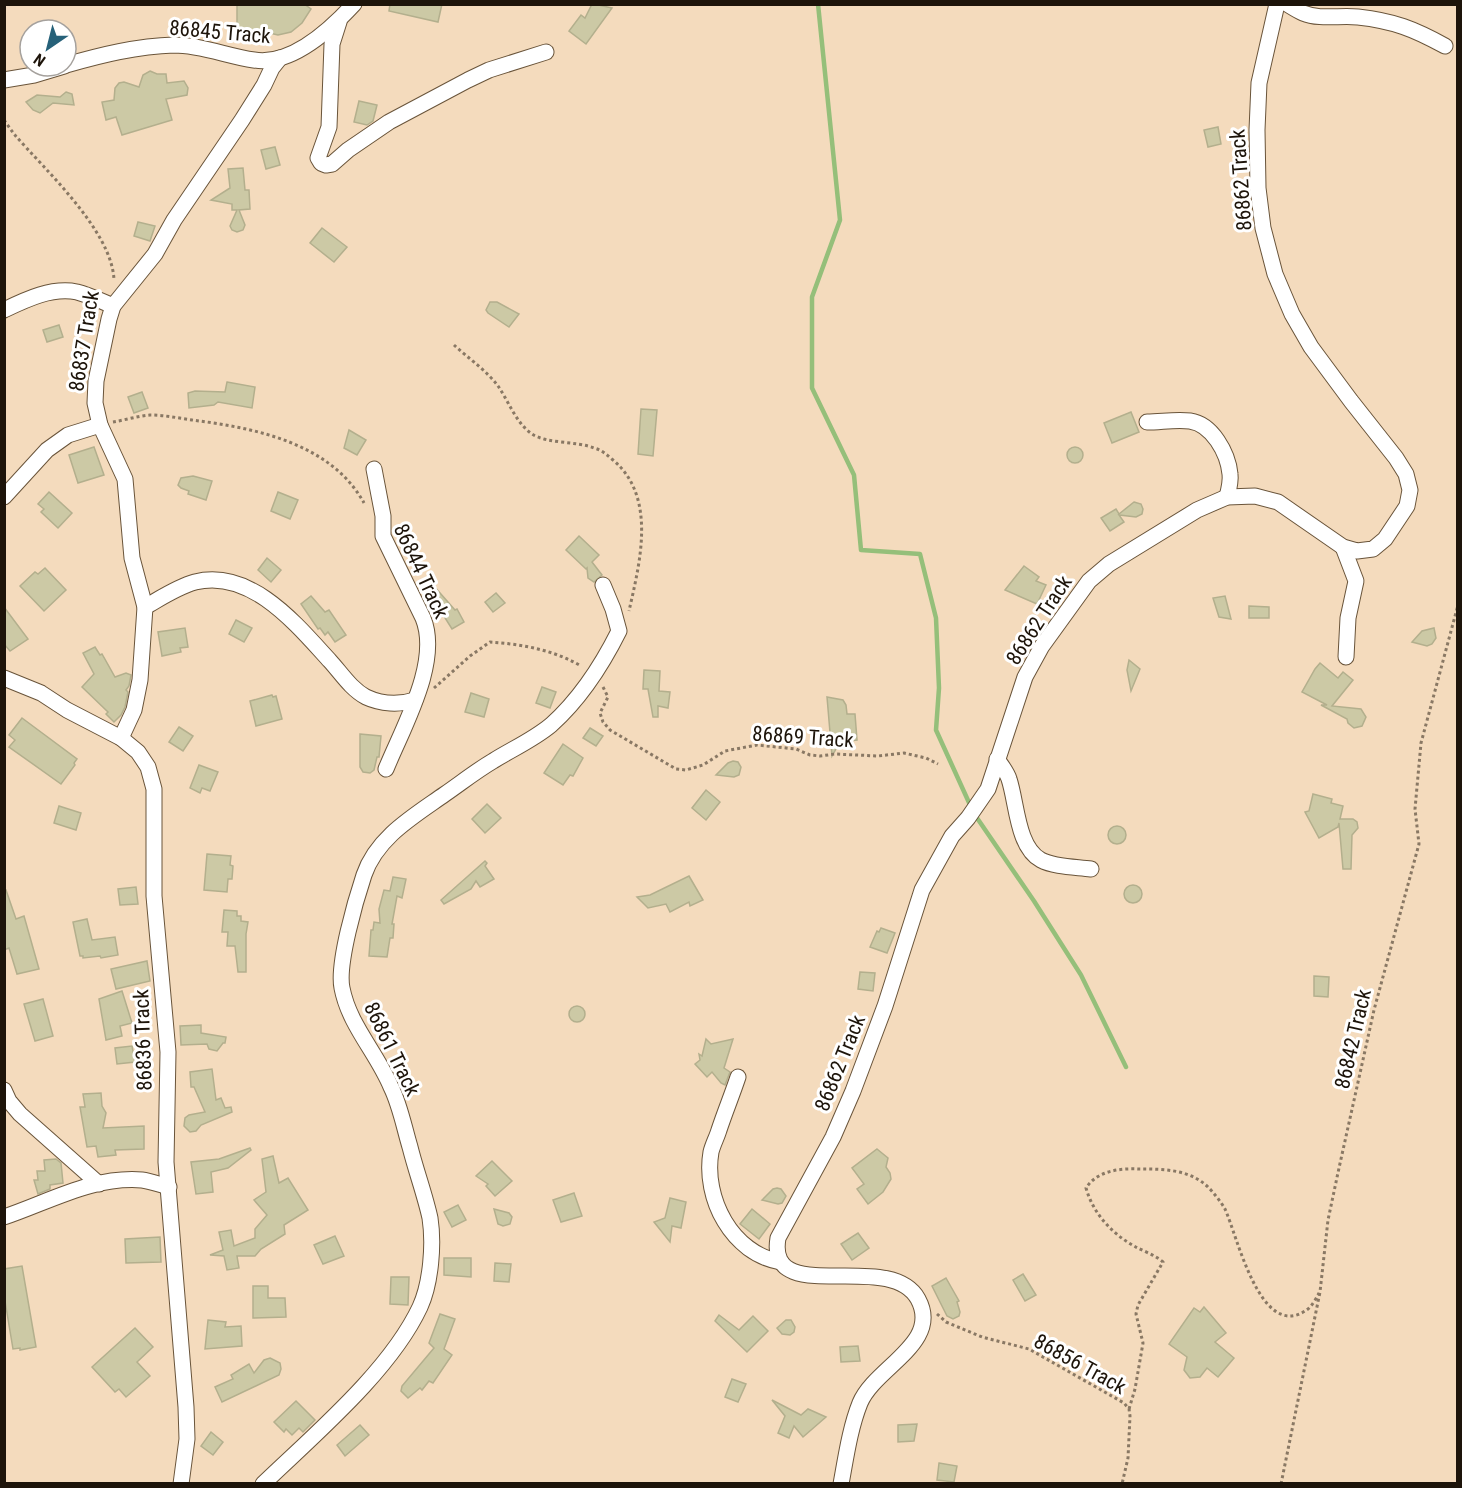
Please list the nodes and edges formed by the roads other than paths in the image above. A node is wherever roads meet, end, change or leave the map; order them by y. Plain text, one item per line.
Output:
1 (354, 4) edge
2 (1277, 4) edge
3 (1287, 4) edge
4 (339, 22) junction
5 (1445, 46) dead end
6 (546, 51) dead end
7 (280, 58) junction
8 (78, 63) edge
9 (113, 306) junction
10 (4, 310) edge
11 (1148, 422) dead end
12 (100, 425) junction
13 (374, 469) dead end
14 (6, 494) edge
15 (1227, 497) junction
16 (1343, 547) junction
17 (603, 585) dead end
18 (146, 607) junction
19 (1346, 657) dead end
20 (4, 678) edge
21 (415, 700) junction
22 (121, 738) junction
23 (997, 759) junction
24 (386, 769) dead end
25 (1091, 869) dead end
26 (738, 1077) dead end
27 (4, 1090) edge
28 (99, 1184) junction
29 (169, 1187) junction
30 (4, 1217) edge
31 (780, 1262) junction
32 (181, 1484) edge
33 (263, 1484) edge
34 (841, 1484) edge

1 - 4 street, 86845 Track
2 - 16 street, 86862 Track
3 - 5 street
4 - 6 street
4 - 7 street, 86845 Track
7 - 8 street, 86845 Track
7 - 9 street
9 - 10 street
9 - 12 street, 86837 Track
11 - 15 street
12 - 14 street
12 - 18 street, 86837 Track
13 - 21 street, 86844 Track
15 - 16 street, 86862 Track
15 - 23 street, 86862 Track
16 - 19 street
17 - 33 street, 86861 Track
18 - 21 street
18 - 22 street, 86837 Track
20 - 22 street, 86836 Track
21 - 24 street, 86844 Track
22 - 29 street, 86836 Track
23 - 25 street
23 - 31 street, 86862 Track
26 - 31 street
27 - 28 street
28 - 29 street
28 - 30 street
29 - 32 street, 86836 Track
31 - 34 street

